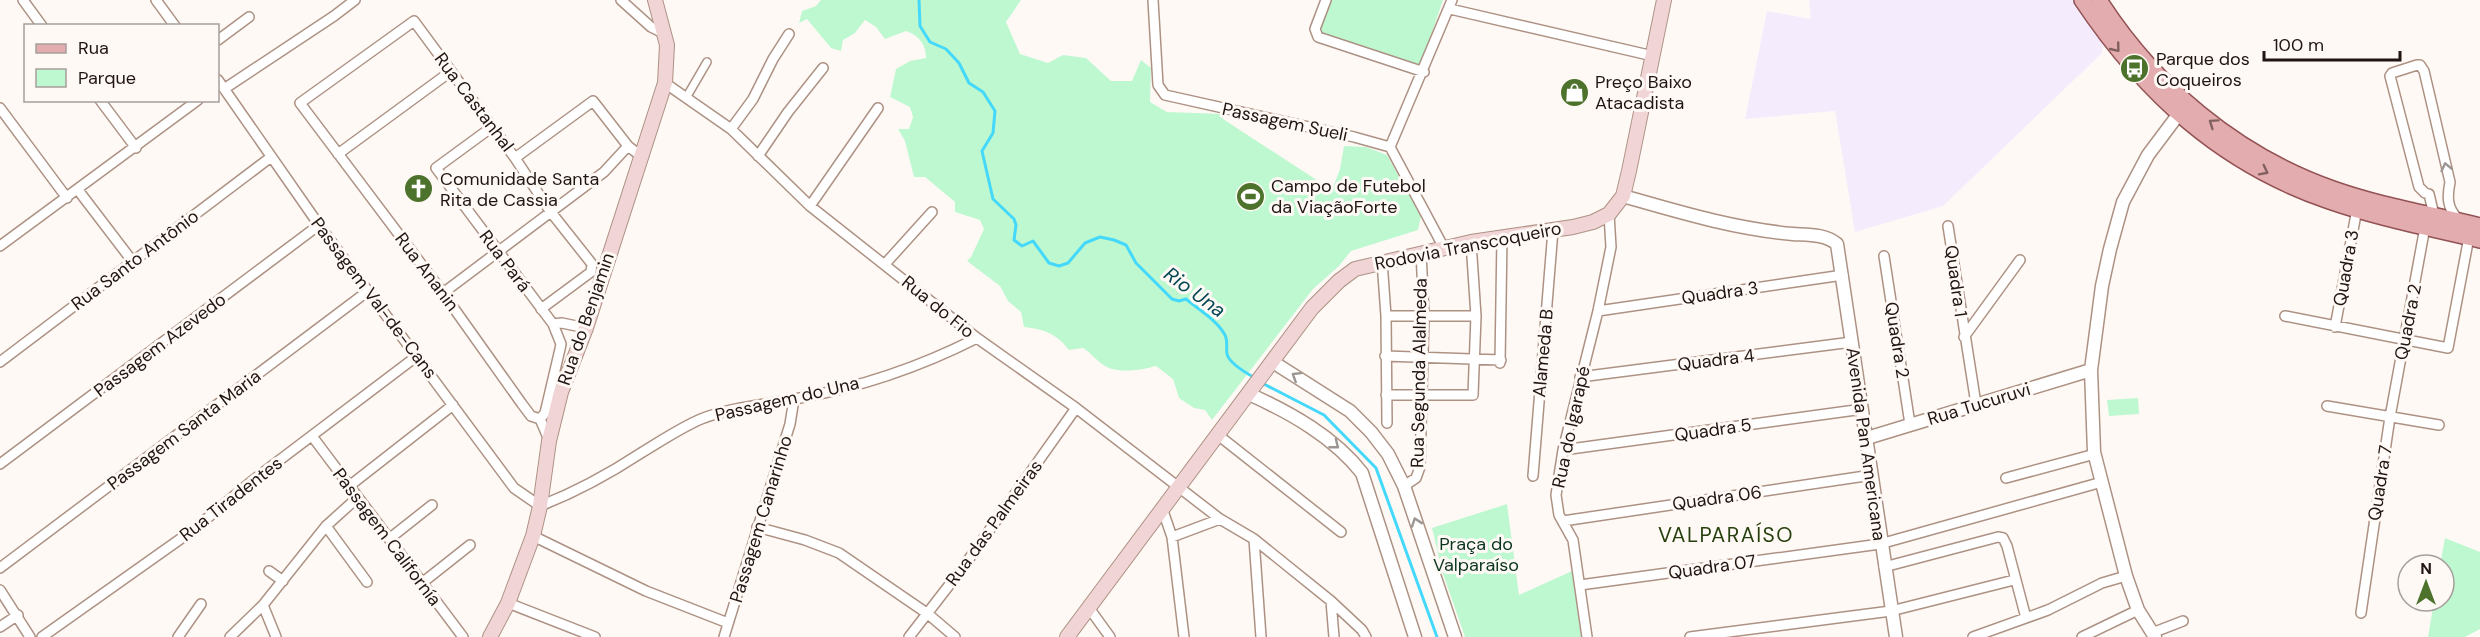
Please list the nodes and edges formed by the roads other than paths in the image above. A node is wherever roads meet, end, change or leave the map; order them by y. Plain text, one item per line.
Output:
1 (23, 0) edge
2 (156, 0) edge
3 (355, 0) edge
4 (621, 0) edge
5 (655, 0) edge
6 (1153, 0) edge
7 (1326, 0) edge
8 (1664, 0) edge
9 (2082, 0) edge
10 (2099, 0) edge
11 (1451, 4) edge
12 (249, 17) dead end
13 (41, 24) edge
14 (174, 24) edge
15 (789, 34) dead end
16 (219, 39) edge
17 (666, 45) junction
18 (1653, 56) junction
19 (707, 62) dead end
20 (823, 68) dead end
21 (450, 72) junction
22 (1424, 72) junction
23 (665, 83) junction
24 (220, 85) edge
25 (686, 98) junction
26 (102, 102) edge
27 (195, 102) edge
28 (300, 103) joint
29 (0, 108) edge
30 (878, 108) dead end
31 (2182, 109) junction
32 (492, 127) junction
33 (731, 129) junction
34 (628, 146) junction
35 (1390, 147) junction
36 (136, 148) junction
37 (338, 154) junction
38 (758, 156) junction
39 (271, 157) junction
40 (642, 157) junction
41 (516, 158) junction
42 (78, 190) junction
43 (1623, 196) junction
44 (67, 198) junction
45 (810, 206) junction
46 (2356, 209) junction
47 (550, 211) junction
48 (932, 212) dead end
49 (1609, 214) junction
50 (2430, 221) junction
51 (2459, 221) junction
52 (319, 225) junction
53 (1948, 226) dead end
54 (2480, 226) edge
55 (1553, 230) junction
56 (1502, 237) junction
57 (2474, 239) edge
58 (1471, 242) junction
59 (0, 246) edge
60 (1444, 248) junction
61 (497, 250) junction
62 (1421, 252) junction
63 (1884, 256) dead end
64 (2020, 260) dead end
65 (1382, 261) junction
66 (133, 262) junction
67 (885, 264) junction
68 (1843, 275) junction
69 (368, 291) junction
70 (443, 293) junction
71 (541, 309) junction
72 (1598, 311) junction
73 (1424, 315) junction
74 (1386, 316) junction
75 (1476, 316) junction
76 (2284, 316) dead end
77 (553, 324) junction
78 (2335, 327) junction
79 (586, 328) junction
80 (1964, 337) junction
81 (977, 338) junction
82 (2404, 340) junction
83 (1852, 342) junction
84 (1422, 355) junction
85 (417, 356) junction
86 (1385, 356) junction
87 (1473, 360) junction
88 (0, 362) edge
89 (1271, 364) junction
90 (2091, 370) junction
91 (1580, 377) junction
92 (1251, 392) junction
93 (1386, 395) junction
94 (1421, 395) junction
95 (794, 399) junction
96 (1976, 404) junction
97 (453, 405) junction
98 (2327, 406) dead end
99 (1076, 408) junction
100 (1863, 409) junction
101 (2390, 417) junction
102 (540, 419) junction
103 (1387, 423) dead end
104 (1910, 424) junction
105 (2439, 425) dead end
106 (1218, 435) junction
107 (312, 436) junction
108 (1867, 438) junction
109 (549, 441) junction
110 (1563, 450) junction
111 (2095, 454) junction
112 (0, 464) edge
113 (1872, 475) junction
114 (1533, 476) dead end
115 (2006, 478) dead end
116 (2102, 482) junction
117 (1404, 486) junction
118 (348, 487) junction
119 (1179, 487) junction
120 (357, 498) junction
121 (432, 505) dead end
122 (540, 506) junction
123 (1162, 508) junction
124 (1220, 519) junction
125 (1563, 521) junction
126 (326, 526) junction
127 (757, 527) junction
128 (1341, 532) dead end
129 (533, 536) junction
130 (1172, 537) junction
131 (389, 539) junction
132 (1254, 539) junction
133 (1880, 544) junction
134 (470, 545) dead end
135 (1884, 567) junction
136 (0, 568) edge
137 (269, 571) dead end
138 (2126, 576) junction
139 (2014, 579) junction
140 (283, 581) junction
141 (367, 582) dead end
142 (422, 583) junction
143 (1580, 585) junction
144 (0, 590) edge
145 (1331, 601) junction
146 (508, 603) junction
147 (201, 604) dead end
148 (263, 605) junction
149 (1089, 608) junction
150 (1896, 610) junction
151 (2138, 610) junction
152 (2361, 613) dead end
153 (928, 614) junction
154 (18, 615) junction
155 (2026, 618) junction
156 (2183, 621) dead end
157 (728, 623) junction
158 (0, 627) edge
159 (1364, 634) edge
160 (2153, 635) edge
161 (30, 637) edge
162 (42, 637) edge
163 (178, 637) edge
164 (230, 637) edge
165 (276, 637) edge
166 (463, 637) edge
167 (490, 637) edge
168 (595, 637) edge
169 (724, 637) edge
170 (909, 637) edge
171 (955, 637) edge
172 (1067, 637) edge
173 (1109, 637) edge
174 (1184, 637) edge
175 (1261, 637) edge
176 (1334, 637) edge
177 (1414, 637) edge
178 (1455, 637) edge
179 (1587, 637) edge
180 (1690, 637) edge
181 (1896, 637) edge
182 (1973, 637) edge
183 (2082, 637) edge

1 - 13 street
2 - 14 street
3 - 24 street
4 - 17 street
5 - 17 main road, Rua do Benjamin
6 - 35 street, Passagem Sueli
7 - 22 street
8 - 18 main road
9 -> 31 main road
10 - 31 main road
11 - 18 street
11 - 22 street
12 - 16 street
15 - 33 street
17 - 23 main road, Rua do Benjamin
18 - 43 main road
19 - 25 street
20 - 38 street
21 - 28 street, Rua Castanhal
21 - 32 street, Rua Castanhal
21 - 37 street
22 - 35 street
23 - 25 street, Rua do Fio
23 - 40 main road, Rua do Benjamin
24 - 39 street, Passagem Val-de-Cans
25 - 33 street, Rua do Fio
26 - 36 street
27 - 36 street
28 - 37 street, Rua Ananin
29 - 44 street
30 - 45 street
31 -> 46 main road
50 -> 31 main road
31 - 90 street
32 - 41 street, Rua Castanhal
32 - 61 street, Rua Pará
33 - 38 street, Rua do Fio
34 - 40 street
34 - 41 street
34 - 47 street
35 - 60 street
36 - 42 street
37 - 70 street, Rua Ananin
38 - 45 street, Rua do Fio
39 - 52 street, Passagem Val-de-Cans
39 - 66 street, Rua Santo Antônio
40 - 79 main road, Rua do Benjamin
41 - 47 street, Rua Castanhal
42 - 44 street
42 - 66 street
43 - 49 main road
43 - 68 street, Avenida Pan Americana
44 - 59 street
45 - 67 street, Rua do Fio
46 - 50 main road
46 - 78 street, Quadra 3
47 - 61 street
47 - 71 street, Rua Castanhal
48 - 67 street
49 - 55 main road, Rodovia Transcoqueiro
49 - 72 street, Rua do Igarapé
50 - 51 main road
51 -> 50 street
50 - 57 main road
50 - 82 street, Quadra 2
51 - 54 main road
52 - 69 street, Passagem Val-de-Cans
52 - 112 street, Passagem Azevedo
53 - 80 street, Quadra 1
55 - 56 main road, Rodovia Transcoqueiro
55 - 114 street, Alameda B
56 - 58 main road, Rodovia Transcoqueiro
56 - 87 street
57 - 82 street
58 - 60 main road, Rodovia Transcoqueiro
58 - 75 street
60 - 62 main road, Rodovia Transcoqueiro
61 - 70 street
61 - 71 street, Rua Pará
62 - 65 main road, Rodovia Transcoqueiro
62 - 73 street, Rua Segunda Alalmeda
63 - 104 street, Quadra 2
64 - 80 street, Quadra 1
65 - 74 street
65 - 89 main road, Rodovia Transcoqueiro
66 - 88 street, Rua Santo Antônio
67 - 81 street, Rua do Fio
68 - 72 street, Quadra 3
68 - 83 street, Avenida Pan Americana
69 - 85 street, Passagem Val-de-Cans
69 - 136 street, Passagem Santa Maria
70 - 102 street, Rua Ananin
71 - 77 street, Rua Pará
72 - 91 street, Rua do Igarapé
73 - 74 street
73 - 75 street
73 - 84 street, Rua Segunda Alalmeda
74 - 86 street
75 - 87 street
76 - 78 street
77 - 79 street
77 - 102 street
78 - 82 street
79 - 109 main road, Rua do Benjamin
80 - 96 street, Quadra 1
81 - 95 street, Passagem do Una
81 - 99 street, Rua do Fio
82 - 101 street, Quadra 2
83 - 91 street, Quadra 4
83 - 100 street, Avenida Pan Americana
84 - 86 street
84 - 87 street
84 - 94 street, Rua Segunda Alalmeda
85 - 97 street, Passagem Val-de-Cans
85 - 107 street, Rua Tiradentes
86 - 93 street
87 - 94 street
89 - 92 main road, Rodovia Transcoqueiro
117 -> 89 street
90 - 96 street, Rua Tucuruvi
90 - 111 street
91 - 110 street, Rua do Igarapé
92 - 106 main road, Rodovia Transcoqueiro
92 -> 177 street
93 - 94 street
93 - 103 street
94 - 117 street, Rua Segunda Alalmeda
95 - 122 street, Passagem do Una
95 - 127 street, Passagem Canarinho
96 - 104 street, Rua Tucuruvi
97 - 118 street
97 - 122 street, Passagem Val-de-Cans
98 - 101 street
99 - 119 street, Rua do Fio
99 - 153 street, Rua das Palmeiras
100 - 108 street, Avenida Pan Americana
100 - 110 street, Quadra 5
101 - 105 street
101 - 152 street, Quadra 7
102 - 109 street, Rua Ananin
104 - 108 street, Rua Tucuruvi
106 - 119 main road, Rodovia Transcoqueiro
106 - 128 street
107 - 118 street, Passagem Californía
107 - 162 street, Rua Tiradentes
108 - 113 street, Avenida Pan Americana
109 - 122 main road, Rua do Benjamin
110 - 125 street, Rua do Igarapé
111 - 115 street
111 - 116 street
113 - 125 street, Quadra 06
113 - 133 street, Avenida Pan Americana
116 - 133 street, Quadra 07
116 - 138 street
178 -> 117 street
118 - 120 street, Passagem Californía
119 - 123 main road, Rodovia Transcoqueiro
119 - 124 street, Rua do Fio
120 - 126 street
120 - 131 street, Passagem Californía
121 - 131 street
122 - 129 main road, Rua do Benjamin
123 - 130 street
123 - 149 main road, Rodovia Transcoqueiro
124 - 130 street
124 - 132 street, Rua do Fio
125 - 143 street, Rua do Igarapé
126 - 140 street
126 - 141 street
127 - 153 street
127 - 157 street, Passagem Canarinho
129 - 146 main road, Rua do Benjamin
129 - 157 street
130 - 174 street
131 - 142 street, Passagem Californía
132 - 145 street, Rua do Fio
132 - 175 street
133 - 135 street, Avenida Pan Americana
133 - 143 street, Quadra 07
134 - 142 street
135 - 139 street
135 - 150 street, Avenida Pan Americana
137 - 140 street
138 - 151 street
138 - 155 street
139 - 150 street
139 - 155 street
140 - 148 street
142 - 166 street, Passagem Californía
143 - 179 street, Rua do Igarapé
144 - 154 street
145 - 159 street, Rua do Fio
145 - 176 street
146 - 167 main road, Rua do Benjamin
146 - 168 street
147 - 163 street
148 - 164 street
148 - 165 street
149 - 172 main road, Rodovia Transcoqueiro
149 - 173 street
150 - 180 street
150 - 181 street, Avenida Pan Americana
151 - 160 street
151 - 183 street
153 - 170 street, Rua das Palmeiras
153 - 171 street
154 - 158 street
154 - 161 street
155 - 182 street
156 - 160 street
157 - 169 street, Passagem Canarinho

